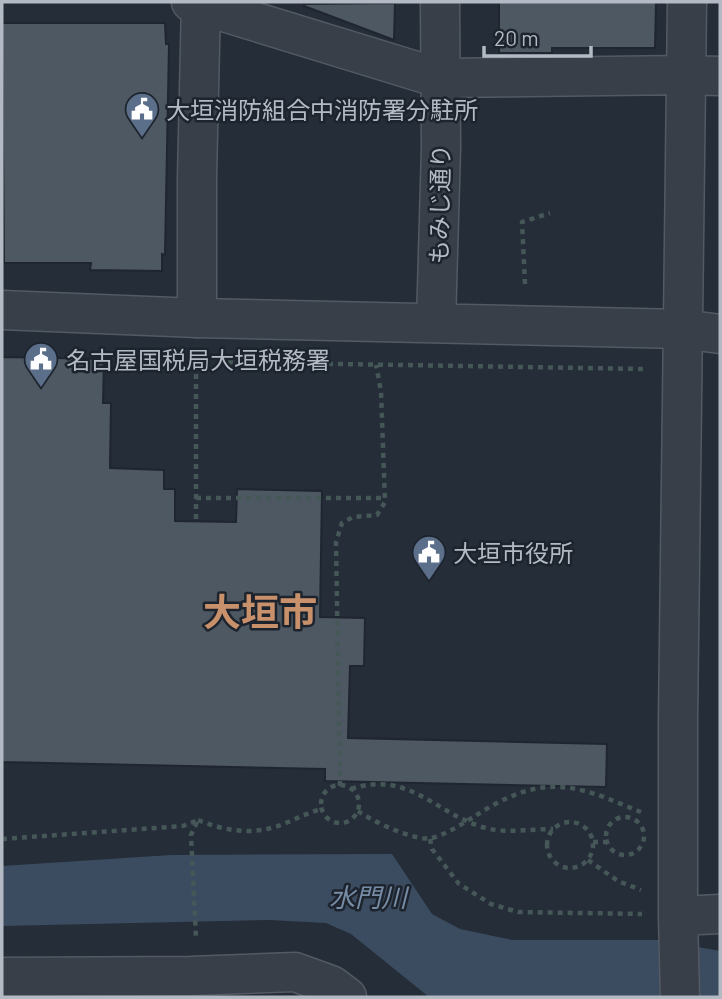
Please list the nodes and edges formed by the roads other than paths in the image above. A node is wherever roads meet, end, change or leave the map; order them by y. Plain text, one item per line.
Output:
1 (440, 2) edge
2 (687, 2) edge
3 (198, 3) edge
4 (703, 75) edge
5 (439, 78) junction
6 (2, 310) edge
7 (197, 318) junction
8 (436, 323) junction
9 (681, 329) junction
10 (720, 334) edge
11 (720, 914) edge
12 (664, 915) junction
13 (2, 977) edge
14 (191, 987) edge
15 (347, 997) edge
16 (680, 997) edge

1 - 5 street, もみじ通り
2 - 4 street
3 - 5 street
3 - 7 street
4 - 5 street
4 - 9 street
5 - 8 street, もみじ通り
6 - 7 street
7 - 8 street
8 - 9 street
9 - 10 street
9 - 12 street
11 - 12 street
12 - 16 street
13 - 14 street
14 - 15 street

